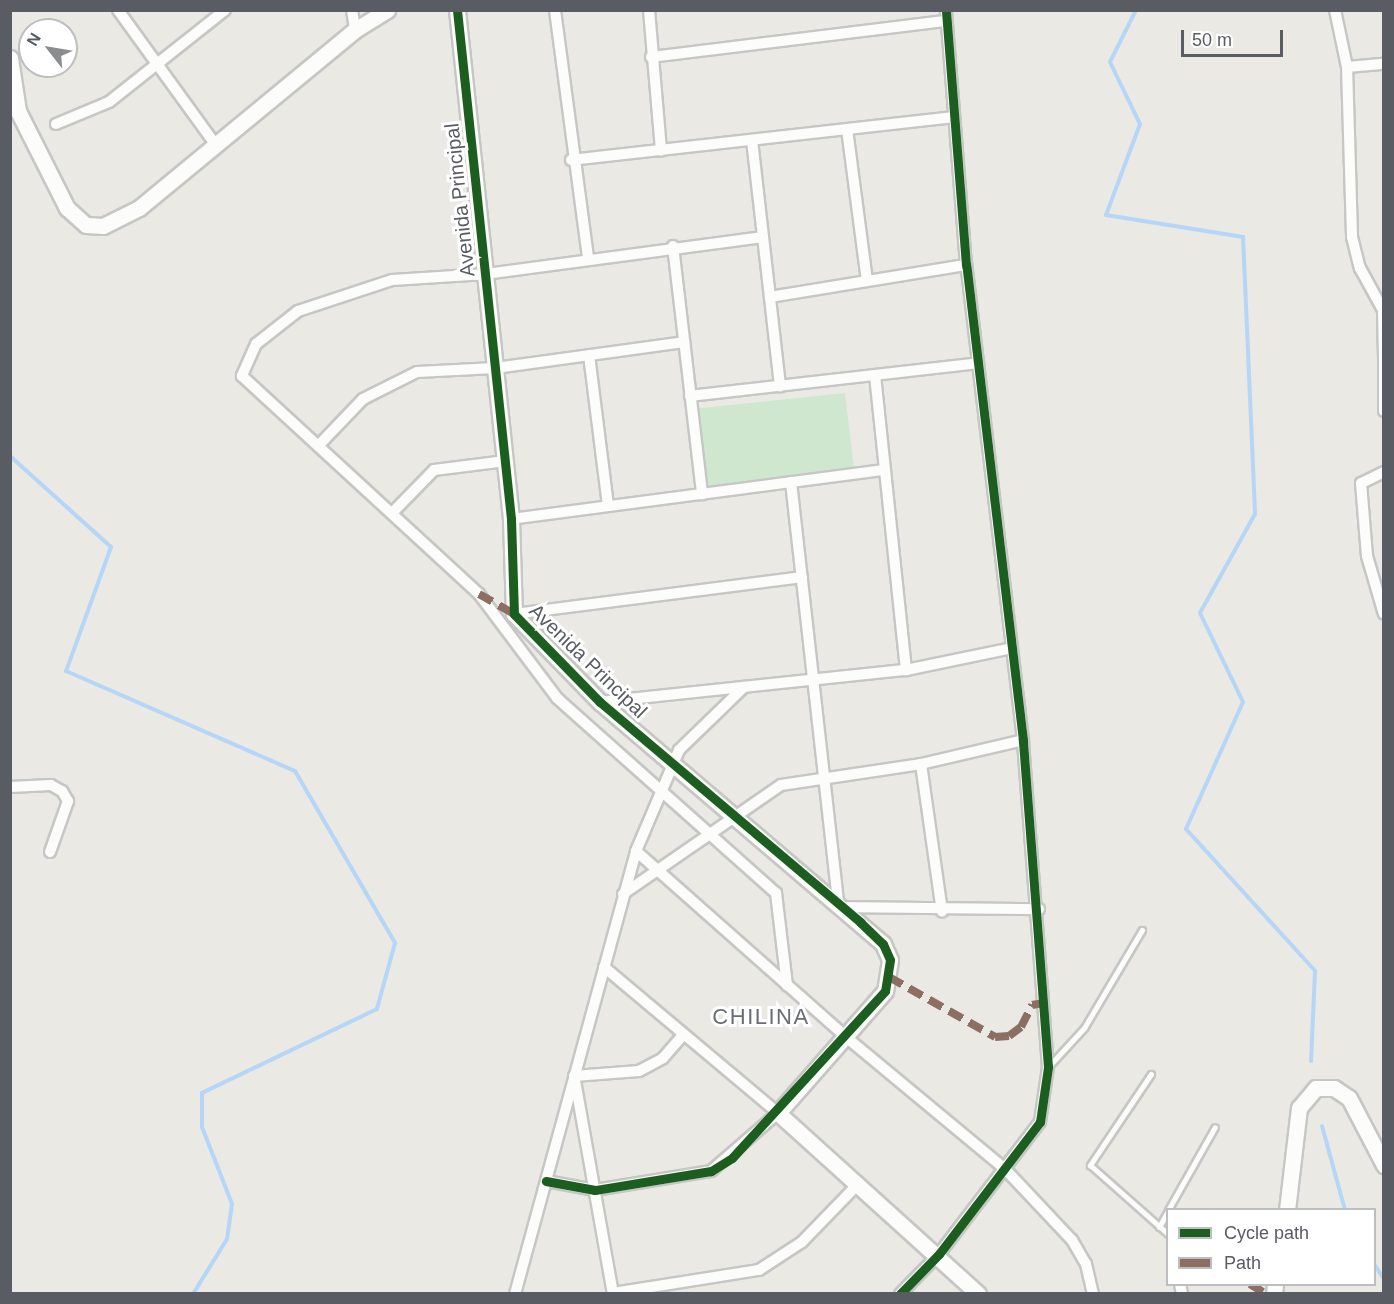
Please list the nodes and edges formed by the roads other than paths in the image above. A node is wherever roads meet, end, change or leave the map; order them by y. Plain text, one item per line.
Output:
1 (118, 10) edge
2 (225, 10) edge
3 (352, 10) edge
4 (387, 10) edge
5 (457, 10) edge
6 (555, 10) edge
7 (649, 10) edge
8 (1335, 10) edge
9 (946, 16) edge
10 (355, 30) junction
11 (651, 57) junction
12 (10, 58) edge
13 (1383, 64) edge
14 (156, 66) junction
15 (1347, 67) junction
16 (952, 117) junction
17 (56, 124) dead end
18 (847, 129) junction
19 (752, 140) junction
20 (217, 147) junction
21 (661, 150) junction
22 (571, 160) junction
23 (763, 237) junction
24 (673, 246) junction
25 (588, 257) junction
26 (966, 265) junction
27 (486, 274) junction
28 (867, 281) junction
29 (770, 297) junction
30 (684, 342) junction
31 (589, 355) junction
32 (1383, 359) edge
33 (978, 363) junction
34 (495, 368) junction
35 (875, 375) junction
36 (780, 386) junction
37 (690, 396) junction
38 (1383, 411) edge
39 (320, 445) junction
40 (505, 461) junction
41 (885, 470) junction
42 (1383, 472) edge
43 (791, 482) junction
44 (702, 494) junction
45 (608, 506) junction
46 (394, 511) junction
47 (511, 519) junction
48 (802, 578) junction
49 (514, 614) junction
50 (1383, 614) edge
51 (1012, 648) junction
52 (906, 670) junction
53 (813, 680) junction
54 (744, 687) junction
55 (600, 702) junction
56 (1023, 740) junction
57 (673, 764) junction
58 (921, 764) junction
59 (824, 775) junction
60 (10, 787) edge
61 (661, 789) junction
62 (733, 818) junction
63 (711, 833) junction
64 (636, 850) junction
65 (50, 852) dead end
66 (660, 868) junction
67 (623, 894) junction
68 (839, 907) junction
69 (1039, 909) junction
70 (942, 912) junction
71 (1142, 930) dead end
72 (604, 967) junction
73 (787, 985) junction
74 (682, 1036) junction
75 (846, 1037) junction
76 (1048, 1067) junction
77 (1151, 1074) dead end
78 (574, 1076) junction
79 (778, 1113) junction
80 (1215, 1127) dead end
81 (1383, 1165) edge
82 (1005, 1169) junction
83 (546, 1181) junction
84 (859, 1183) junction
85 (595, 1190) junction
86 (1169, 1208) edge
87 (1287, 1208) edge
88 (1166, 1214) edge
89 (1159, 1227) junction
90 (1166, 1233) edge
91 (939, 1254) junction
92 (515, 1293) edge
93 (613, 1293) edge
94 (900, 1293) edge
95 (978, 1293) edge
96 (1093, 1293) edge

1 - 14 street
2 - 14 street
3 - 10 street
4 - 10 street
5 - 27 street, Avenida Principal
6 - 22 street
7 - 11 street
8 - 15 street
9 - 11 street
9 - 16 street
10 - 20 street
11 - 21 street
12 - 20 street
13 - 15 street
14 - 17 street
14 - 20 street
15 - 32 street
16 - 18 street
16 - 26 street
18 - 19 street
18 - 28 street
19 - 21 street
19 - 23 street
21 - 22 street
22 - 25 street
23 - 24 street
23 - 29 street
24 - 25 street
24 - 30 street
25 - 27 street
26 - 28 street
26 - 33 street
27 - 34 street, Avenida Principal
27 - 39 street
28 - 29 street
29 - 36 street
30 - 31 street
30 - 37 street
31 - 34 street
31 - 45 street
32 - 38 street
33 - 35 street
33 - 51 street
34 - 39 street
34 - 40 street, Avenida Principal
35 - 36 street
35 - 41 street
36 - 37 street
37 - 44 street
39 - 46 street
40 - 46 street
40 - 47 street, Avenida Principal
41 - 43 street
41 - 52 street
42 - 50 street
43 - 44 street
43 - 48 street
44 - 45 street
45 - 47 street
46 - 61 street
47 - 49 street, Avenida Principal
48 - 49 street
48 - 53 street
49 - 55 street, Avenida Principal
51 - 52 street
51 - 56 street
52 - 53 street
53 - 54 street
53 - 59 street
54 - 55 street
54 - 57 street
55 - 57 street, Avenida Principal
56 - 58 street
56 - 69 street
57 - 61 street
57 - 62 street, Avenida Principal
58 - 59 street
58 - 70 street
59 - 62 street
59 - 68 street
60 - 65 street
61 - 63 street
61 - 64 street
62 - 63 street
62 - 68 street, Avenida Principal
63 - 66 street
63 - 73 street
64 - 66 street
64 - 67 street
66 - 67 street
66 - 73 street
67 - 72 street
68 - 70 street
68 - 75 street, Avenida Principal
69 - 70 street
69 - 76 street
71 - 76 lane
72 - 74 street
72 - 78 street
73 - 75 street
74 - 78 street
74 - 79 street
75 - 79 street, Avenida Principal
75 - 82 street
76 - 82 street
77 - 89 lane
78 - 83 street
78 - 85 street
79 - 84 street
79 - 85 street
80 - 86 lane
81 - 87 street
82 - 91 street
82 - 96 street
83 - 85 street
83 - 92 street
84 - 91 street
84 - 93 street
85 - 93 street
88 - 89 lane
89 - 90 lane
91 - 94 street
91 - 95 street

